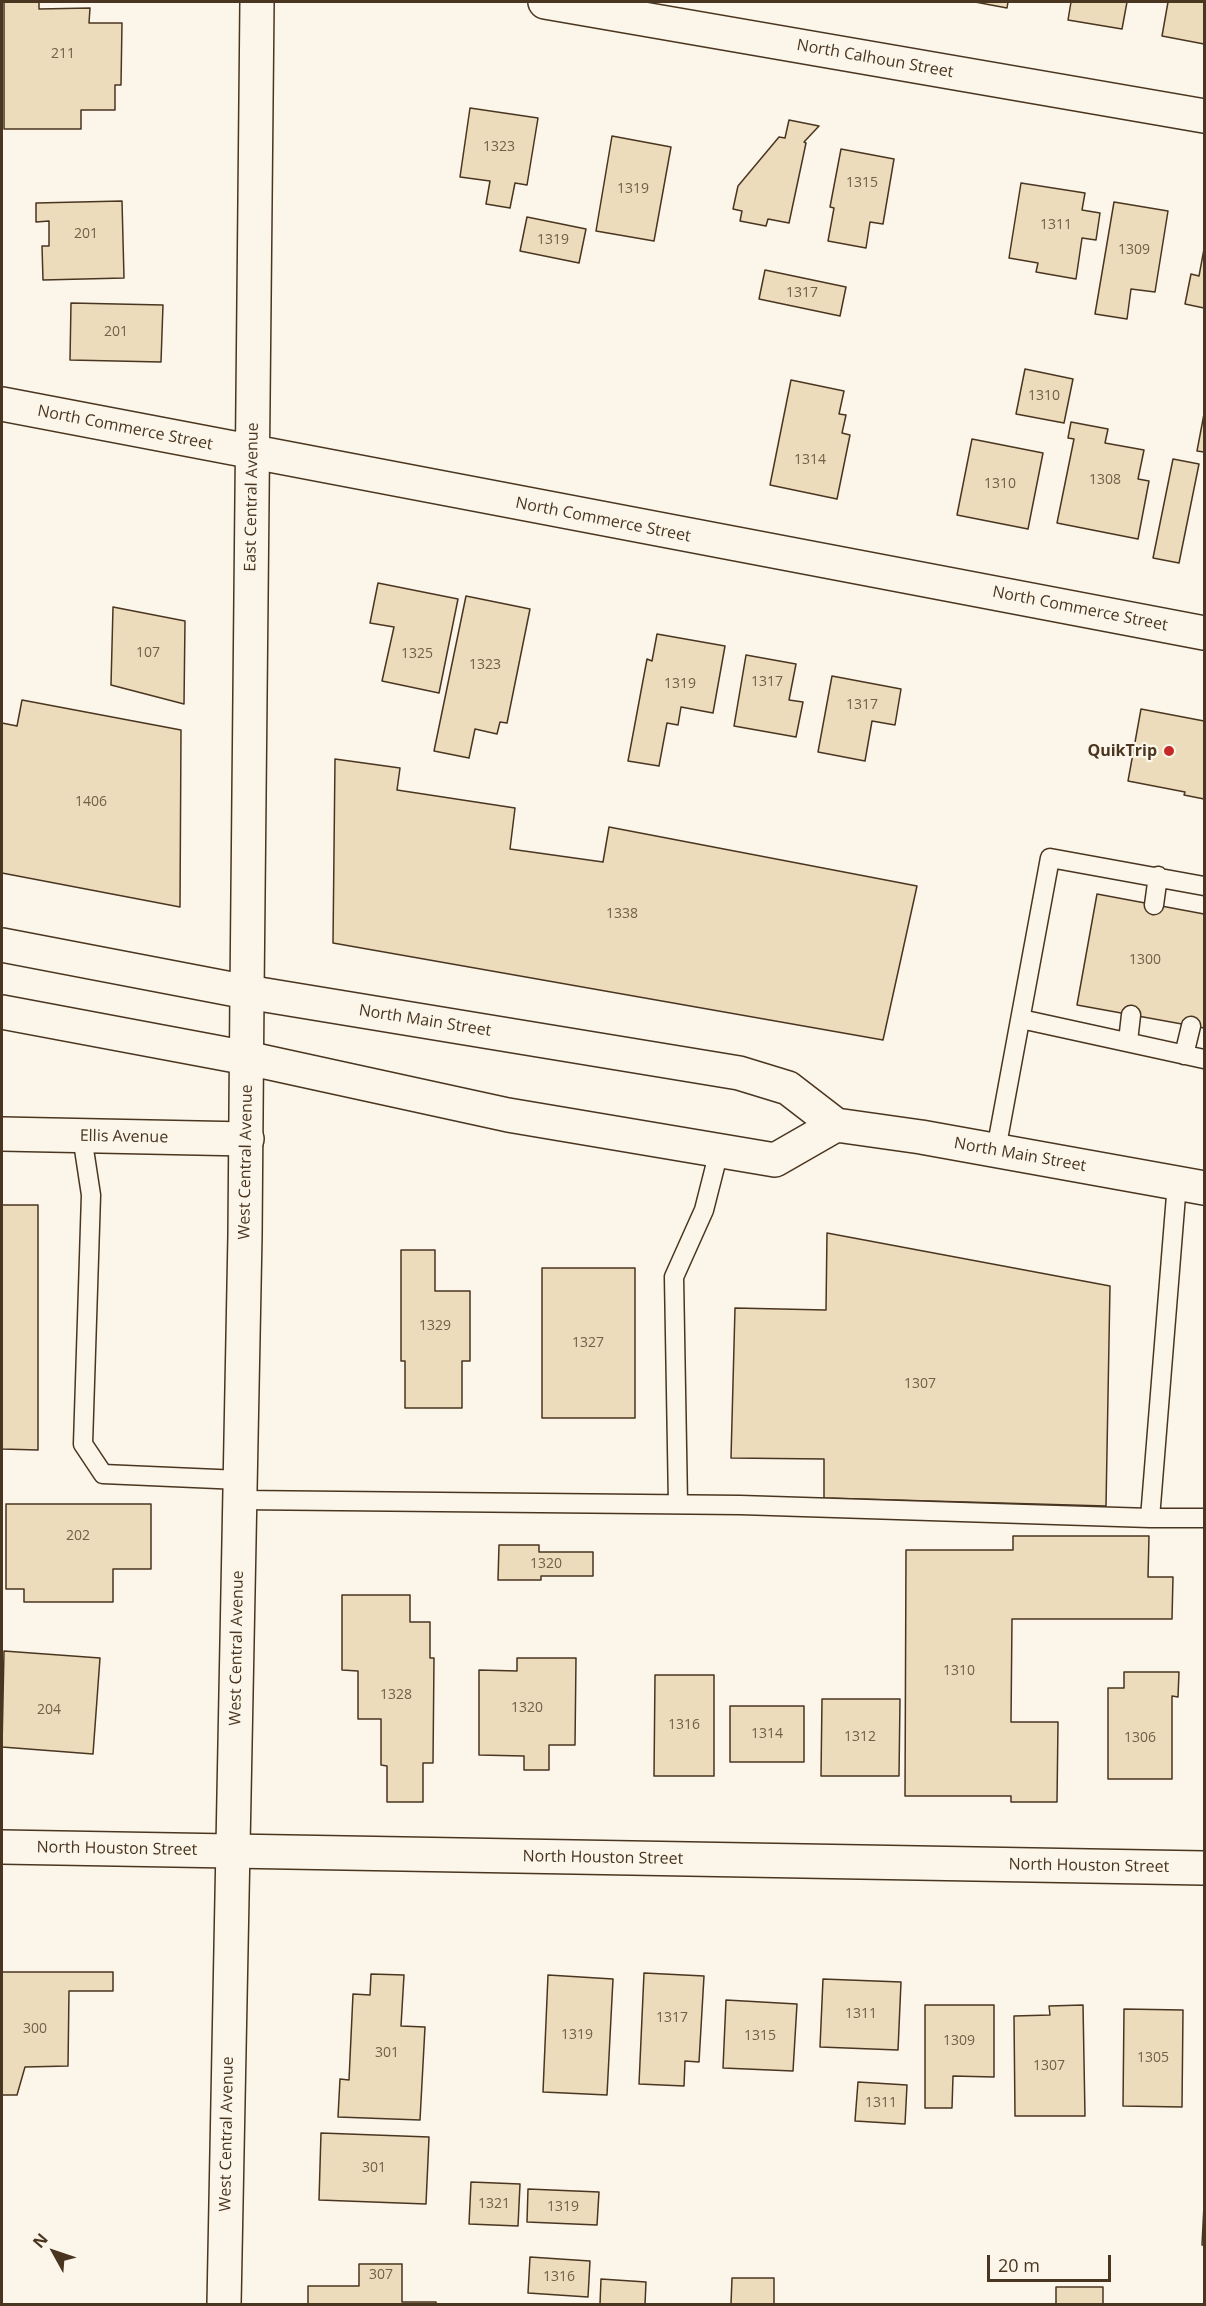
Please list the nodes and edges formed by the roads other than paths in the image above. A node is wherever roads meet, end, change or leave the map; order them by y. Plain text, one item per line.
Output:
1 (257, 2) edge
2 (545, 2) edge
3 (1204, 116) edge
4 (2, 404) edge
5 (252, 454) junction
6 (1204, 633) edge
7 (1158, 876) junction
8 (1204, 886) edge
9 (1154, 905) dead end
10 (2, 945) edge
11 (247, 992) junction
12 (2, 1012) edge
13 (1131, 1015) dead end
14 (1021, 1019) junction
15 (1191, 1026) dead end
16 (1128, 1041) junction
17 (1184, 1055) junction
18 (247, 1058) junction
19 (1204, 1059) edge
20 (836, 1125) junction
21 (2, 1134) edge
22 (82, 1136) junction
23 (247, 1139) junction
24 (719, 1150) junction
25 (996, 1150) junction
26 (1191, 1186) edge
27 (240, 1490) junction
28 (678, 1504) junction
29 (1150, 1518) junction
30 (1204, 1518) edge
31 (2, 1847) edge
32 (233, 1851) junction
33 (1204, 1868) edge
34 (224, 2304) edge

1 - 5 street, East Central Avenue
2 - 3 street, North Calhoun Street
4 - 5 street, North Commerce Street
5 - 6 street, North Commerce Street
5 - 11 street, East Central Avenue
7 - 8 lane
7 - 9 lane
7 - 14 lane
10 - 11 street, North Main Street
11 - 18 street, West Central Avenue
11 - 20 street, North Main Street
12 - 18 street
13 - 16 lane
14 - 16 lane
14 - 25 lane
15 - 17 lane
16 - 17 lane
17 - 19 lane
18 - 23 street, West Central Avenue
18 - 24 street
20 - 24 street
20 - 25 street, North Main Street
21 - 22 street, Ellis Avenue
22 - 23 street, Ellis Avenue
22 - 27 lane
23 - 27 street, West Central Avenue
24 - 28 lane
25 - 26 street, North Main Street
26 - 29 lane
27 - 28 lane
27 - 32 street, West Central Avenue
28 - 29 lane
29 - 30 lane
31 - 32 street, North Houston Street
32 - 33 street, North Houston Street
32 - 34 street, West Central Avenue

